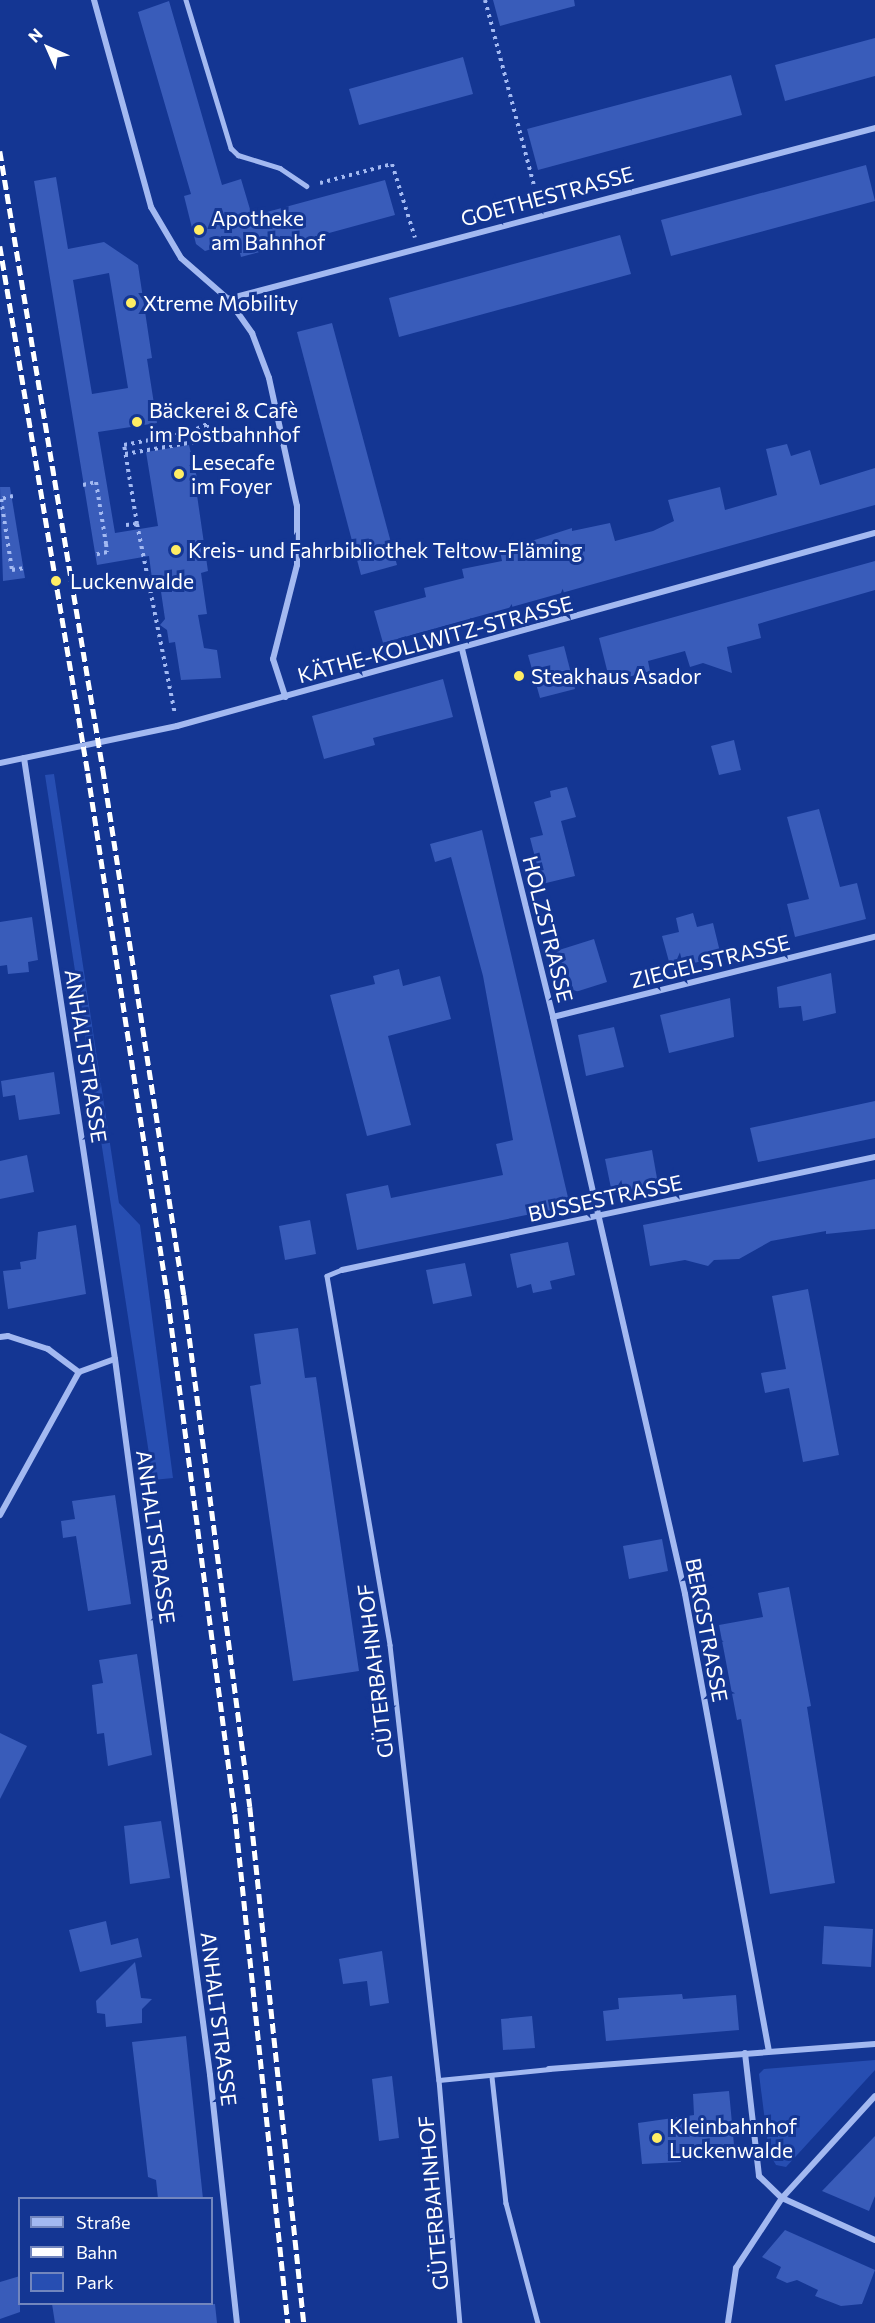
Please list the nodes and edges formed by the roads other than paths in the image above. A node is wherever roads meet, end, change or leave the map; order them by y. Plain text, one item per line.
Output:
1 (94, 0) edge
2 (186, 0) edge
3 (875, 128) edge
4 (307, 186) road end
5 (228, 299) junction
6 (875, 534) edge
7 (462, 649) junction
8 (285, 697) junction
9 (24, 758) junction
10 (0, 763) edge
11 (875, 937) edge
12 (553, 1017) junction
13 (875, 1157) edge
14 (596, 1217) junction
15 (342, 1270) joint
16 (0, 1337) edge
17 (115, 1359) junction
18 (79, 1372) junction
19 (0, 1515) edge
20 (875, 2043) edge
21 (769, 2051) junction
22 (745, 2054) junction
23 (549, 2069) joint
24 (492, 2077) junction
25 (439, 2080) junction
26 (875, 2096) edge
27 (782, 2198) junction
28 (875, 2240) edge
29 (237, 2323) edge
30 (460, 2323) edge
31 (538, 2323) edge
32 (728, 2323) edge

1 - 5 street
2 - 4 lane
3 - 5 street, GOETHESTRASSE
5 - 8 street
6 - 7 street, KÄTHE-KOLLWITZ-STRASSE
7 - 8 street, KÄTHE-KOLLWITZ-STRASSE
7 - 12 street, HOLZSTRASSE
8 - 9 street, KÄTHE-KOLLWITZ-STRASSE
9 - 10 street, KÄTHE-KOLLWITZ-STRASSE
9 - 17 street, ANHALTSTRASSE
11 - 12 street, ZIEGELSTRASSE
12 - 14 street, HOLZSTRASSE
13 - 14 street, BUSSESTRASSE
14 - 15 street, BUSSESTRASSE
14 - 21 street, BERGSTRASSE
15 - 25 lane, GÜTERBAHNHOF
16 - 18 street
17 - 18 street
17 - 29 street, ANHALTSTRASSE
18 - 19 street
20 - 21 street
21 - 22 street
22 - 23 street
22 - 27 street
23 - 24 lane
24 - 25 lane
24 - 31 lane
25 - 30 lane, GÜTERBAHNHOF
26 - 27 street
27 - 28 street
27 - 32 street

